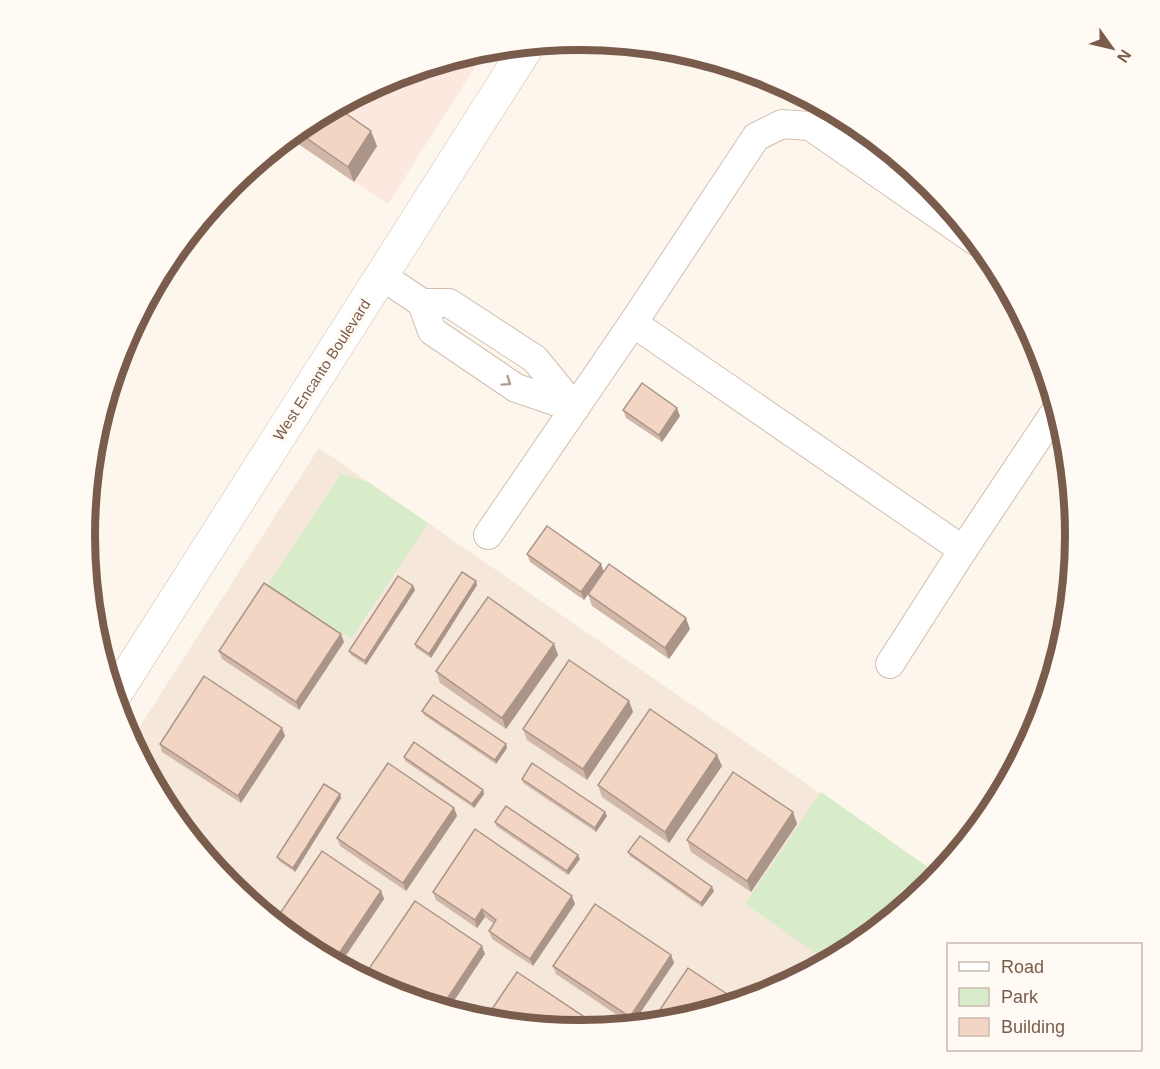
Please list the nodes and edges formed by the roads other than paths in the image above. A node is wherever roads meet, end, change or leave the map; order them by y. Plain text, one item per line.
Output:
1 (524, 53) edge
2 (954, 226) edge
3 (382, 276) junction
4 (422, 303) junction
5 (633, 323) junction
6 (491, 331) junction
7 (473, 358) junction
8 (575, 408) junction
9 (1051, 419) edge
10 (488, 535) dead end
11 (963, 550) junction
12 (890, 664) dead end
13 (120, 687) edge

1 - 3 street, West Encanto Boulevard
2 - 5 street
3 - 4 street
3 - 13 street, West Encanto Boulevard
4 - 6 street
4 - 7 street
5 - 8 street
5 - 11 street
6 - 7 street
6 - 8 street
7 -> 8 street
8 - 10 street
9 - 11 street
11 - 12 street

